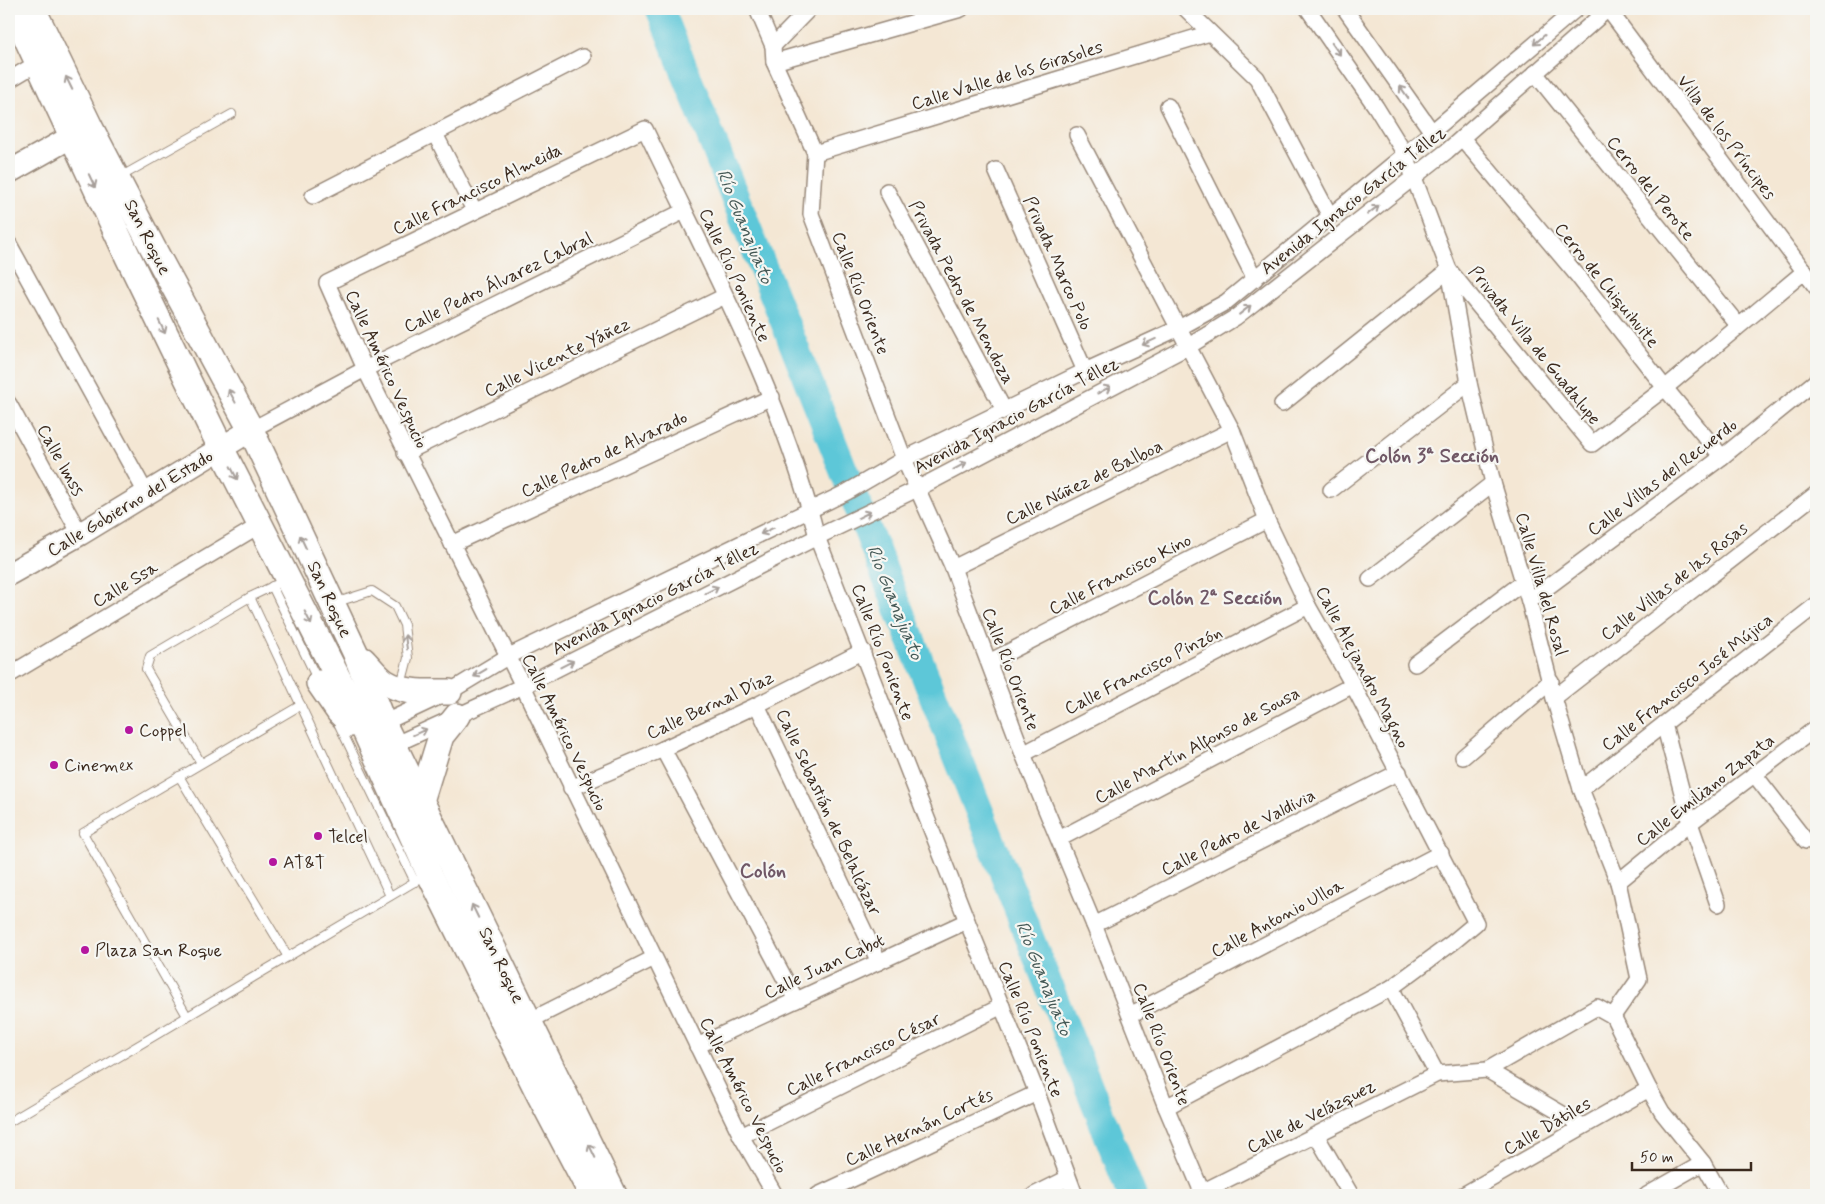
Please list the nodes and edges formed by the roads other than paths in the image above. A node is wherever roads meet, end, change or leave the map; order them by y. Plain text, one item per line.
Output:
1 (13, 9) edge
2 (32, 9) edge
3 (758, 9) edge
4 (809, 9) edge
5 (961, 9) edge
6 (1186, 9) edge
7 (1308, 9) edge
8 (1345, 9) edge
9 (1576, 9) edge
10 (1608, 9) edge
11 (1210, 33) junction
12 (773, 46) junction
13 (583, 57) dead end
14 (38, 62) junction
15 (774, 62) junction
16 (1535, 73) junction
17 (9, 80) edge
18 (1168, 106) dead end
19 (232, 114) dead end
20 (645, 128) joint
21 (81, 132) junction
22 (1432, 132) junction
23 (435, 134) junction
24 (1077, 135) dead end
25 (1462, 138) junction
26 (815, 153) junction
27 (1405, 154) junction
28 (996, 170) dead end
29 (9, 172) edge
30 (1415, 176) junction
31 (118, 178) junction
32 (886, 191) dead end
33 (313, 196) dead end
34 (474, 210) junction
35 (684, 211) junction
36 (1330, 216) junction
37 (9, 244) edge
38 (1449, 270) junction
39 (1804, 271) junction
40 (1255, 279) junction
41 (327, 283) joint
42 (1816, 287) edge
43 (725, 296) junction
44 (1738, 325) junction
45 (1179, 328) junction
46 (1189, 346) junction
47 (365, 369) junction
48 (1085, 371) junction
49 (1816, 381) edge
50 (1469, 383) junction
51 (1665, 388) junction
52 (772, 397) junction
53 (9, 404) edge
54 (1282, 404) dead end
55 (1004, 410) junction
56 (251, 430) junction
57 (1232, 430) junction
58 (221, 448) junction
59 (405, 453) junction
60 (1722, 457) junction
61 (897, 462) junction
62 (1492, 483) junction
63 (1331, 490) dead end
64 (911, 492) junction
65 (146, 493) junction
66 (1816, 494) edge
67 (812, 508) junction
68 (1267, 520) junction
69 (260, 525) junction
70 (80, 534) junction
71 (820, 536) junction
72 (452, 544) junction
73 (953, 568) junction
74 (10, 572) edge
75 (1370, 579) dead end
76 (280, 583) junction
77 (1522, 583) junction
78 (250, 597) junction
79 (1529, 601) junction
80 (332, 604) junction
81 (1816, 605) edge
82 (1308, 606) junction
83 (863, 651) junction
84 (355, 652) junction
85 (507, 657) junction
86 (989, 662) junction
87 (1415, 664) dead end
88 (9, 674) edge
89 (1551, 681) junction
90 (319, 683) junction
91 (1353, 685) junction
92 (522, 686) junction
93 (400, 689) junction
94 (449, 692) junction
95 (1554, 698) junction
96 (301, 705) junction
97 (757, 705) junction
98 (457, 716) junction
99 (1664, 724) junction
100 (1816, 728) edge
101 (381, 744) junction
102 (663, 749) junction
103 (1023, 754) junction
104 (1463, 757) dead end
105 (201, 764) junction
106 (1399, 772) junction
107 (1754, 774) junction
108 (180, 776) junction
109 (571, 788) junction
110 (1581, 789) junction
111 (421, 801) junction
112 (1690, 823) junction
113 (1059, 839) junction
114 (1806, 841) dead end
115 (1440, 853) junction
116 (417, 872) junction
117 (1618, 882) junction
118 (390, 896) junction
119 (1718, 904) dead end
120 (967, 921) junction
121 (1094, 925) junction
122 (288, 957) junction
123 (654, 958) junction
124 (879, 962) junction
125 (1391, 988) junction
126 (796, 1000) junction
127 (1002, 1006) junction
128 (1130, 1015) junction
129 (187, 1016) junction
130 (1613, 1016) junction
131 (529, 1021) junction
132 (697, 1046) junction
133 (1487, 1070) junction
134 (1437, 1074) junction
135 (1650, 1090) junction
136 (1037, 1093) junction
137 (1166, 1107) junction
138 (9, 1122) edge
139 (1583, 1126) junction
140 (1316, 1135) junction
141 (741, 1136) junction
142 (1703, 1163) junction
143 (1068, 1178) junction
144 (1202, 1192) joint
145 (592, 1195) edge
146 (614, 1195) edge
147 (775, 1195) edge
148 (818, 1195) edge
149 (1034, 1195) edge
150 (1075, 1195) edge
151 (1351, 1195) edge
152 (1463, 1195) edge
153 (1647, 1195) edge
154 (1722, 1195) edge

1 - 14 main road, San Roque
21 -> 2 main road, San Roque
3 - 12 street
4 - 12 street
5 - 15 street
6 - 11 street
7 -> 27 street, Calle Villa del Rosal
22 -> 8 street
9 -> 22 street, Avenida Ignacio García Téllez
10 - 16 street, Avenida Ignacio García Téllez
10 - 39 street, Villa de los Príncipes
11 - 26 street, Calle Valle de los Girasoles
11 - 36 street
12 - 15 street
13 - 23 street
14 - 17 street
14 - 21 main road, San Roque
15 - 26 street
16 - 25 street, Avenida Ignacio García Téllez
16 - 44 street, Cerro del Perote
18 - 40 street
19 - 31 lane
20 - 34 street, Calle Francisco Almeida
20 - 35 street, Calle Río Poniente
21 - 29 street
21 - 31 main road, San Roque
21 -> 58 main road, San Roque
22 - 27 street, Avenida Ignacio García Téllez
23 - 33 street
23 - 34 street
24 - 45 street, Calle Alejandro Magno
25 - 30 street, Avenida Ignacio García Téllez
25 - 51 street, Cerro de Chiquihuite
26 - 61 street, Calle Río Oriente
27 - 30 street, Calle Villa del Rosal
27 - 36 street, Avenida Ignacio García Téllez
28 - 48 street, Privada Marco Polo
30 - 38 street, Calle Villa del Rosal
46 -> 30 street, Avenida Ignacio García Téllez
56 -> 31 main road, San Roque
32 - 55 street, Privada Pedro de Mendoza
34 - 41 street, Calle Francisco Almeida
35 - 43 street, Calle Río Poniente
35 - 47 street, Calle Pedro Álvarez Cabral
36 - 40 street, Avenida Ignacio García Téllez
37 - 65 street
38 - 50 street, Calle Villa del Rosal
38 - 51 street, Privada Villa de Guadalupe
38 - 54 street
39 - 42 street, Villa de los Príncipes
39 - 44 street
40 - 45 street, Avenida Ignacio García Téllez
41 - 47 street, Calle Américo Vespucio
43 - 52 street, Calle Río Poniente
43 - 59 street, Calle Vicente Yáñez
44 - 51 street
45 - 46 street, Calle Alejandro Magno
45 -> 48 street, Avenida Ignacio García Téllez
46 - 57 street, Calle Alejandro Magno
64 -> 46 street, Avenida Ignacio García Téllez
47 - 56 street, Calle Pedro Álvarez Cabral
47 - 59 street, Calle Américo Vespucio
48 - 55 street, Avenida Ignacio García Téllez
49 - 60 street, Calle Villas del Recuerdo
50 - 62 street, Calle Villa del Rosal
50 - 63 street
51 - 60 street, Cerro de Chiquihuite
52 - 67 street, Calle Río Poniente
52 - 72 street, Calle Pedro de Alvarado
53 - 70 street, Calle Imss
55 - 61 street, Avenida Ignacio García Téllez
56 - 58 street, Calle Gobierno del Estado
80 -> 56 main road, San Roque
57 - 68 street, Calle Alejandro Magno
57 - 73 street, Calle Núñez de Balboa
58 - 65 street, Calle Gobierno del Estado
58 -> 69 main road, San Roque
59 - 72 street, Calle Américo Vespucio
60 - 79 street, Calle Villas del Recuerdo
61 - 64 street, Calle Río Oriente
61 - 67 street, Avenida Ignacio García Téllez
62 - 75 street
62 - 77 street, Calle Villa del Rosal
71 -> 64 street, Avenida Ignacio García Téllez
64 - 73 street, Calle Río Oriente
65 - 70 street, Calle Gobierno del Estado
66 - 95 street, Calle Villas de las Rosas
67 - 71 street, Calle Río Poniente
67 -> 85 street, Avenida Ignacio García Téllez
68 - 82 street, Calle Alejandro Magno
68 - 86 street, Calle Francisco Kino
69 - 76 main road, San Roque
69 - 88 street, Calle Ssa
70 - 74 street, Calle Gobierno del Estado
71 - 83 street, Calle Río Poniente
92 -> 71 street, Avenida Ignacio García Téllez
72 - 85 street, Calle Américo Vespucio
73 - 86 street, Calle Río Oriente
76 - 78 lane
76 - 90 lane
76 -> 101 main road, San Roque
77 - 79 street, Calle Villa del Rosal
77 - 87 street
78 - 96 lane
78 - 105 lane
79 - 89 street, Calle Villa del Rosal
80 - 84 main road, San Roque
93 -> 80 lane
81 - 99 street, Calle Francisco José Mújica
82 - 91 street, Calle Alejandro Magno
82 - 103 street, Calle Francisco Pinzón
83 - 97 street, Calle Bernal Díaz
83 - 120 street, Calle Río Poniente
84 - 93 main road
84 - 101 main road, San Roque
85 - 92 street, Calle Américo Vespucio
85 -> 94 street, Avenida Ignacio García Téllez
86 - 103 street, Calle Río Oriente
89 - 95 street, Calle Villa del Rosal
89 - 104 street
90 - 101 main road
90 - 116 lane
91 - 106 street, Calle Alejandro Magno
91 - 113 street, Calle Martín Alfonso de Sousa
92 - 98 street, Avenida Ignacio García Téllez
92 - 109 street, Calle Américo Vespucio
93 - 94 main road
94 - 101 street, Avenida Ignacio García Téllez
95 - 110 street, Calle Villa del Rosal
96 - 105 lane
96 - 118 lane
97 - 102 street, Calle Bernal Díaz
97 - 124 street, Calle Sebastián de Belalcázar
101 -> 98 street, Avenida Ignacio García Téllez
98 - 111 main road
99 - 110 street, Calle Francisco José Mújica
99 - 112 street
100 - 107 street, Calle Emiliano Zapata
101 - 111 main road, San Roque
101 - 116 main road, San Roque
102 - 109 street, Calle Bernal Díaz
102 - 126 street
103 - 113 street, Calle Río Oriente
105 - 108 lane
106 - 115 street, Calle Alejandro Magno
106 - 121 street, Calle Pedro de Valdivia
107 - 112 street, Calle Emiliano Zapata
107 - 114 street
108 - 122 lane
108 - 129 lane
109 - 123 street, Calle Américo Vespucio
110 - 117 street, Calle Villa del Rosal
131 -> 111 main road, San Roque
112 - 117 street, Calle Emiliano Zapata
112 - 119 street
113 - 121 street, Calle Río Oriente
115 - 125 street, Calle Alejandro Magno
115 - 128 street, Calle Antonio Ulloa
116 - 118 lane
116 - 145 main road, San Roque
117 - 130 street, Calle Villa del Rosal
118 - 122 lane
120 - 124 street, Calle Juan Cabot
120 - 127 street, Calle Río Poniente
121 - 128 street, Calle Río Oriente
122 - 129 lane
123 - 131 street
123 - 132 street, Calle Américo Vespucio
124 - 126 street, Calle Juan Cabot
125 - 134 street
125 - 137 street, Calle Alejandro Magno
126 - 132 street, Calle Juan Cabot
127 - 136 street, Calle Río Poniente
127 - 141 street, Calle Francisco César
128 - 137 street, Calle Río Oriente
129 - 138 lane
130 - 133 street
130 - 135 street
146 -> 131 main road, San Roque
132 - 141 street, Calle Américo Vespucio
133 - 134 street
133 - 139 street
134 - 140 street, Calle de Velázquez
135 - 139 street, Calle Dátiles
135 - 142 street
136 - 143 street, Calle Río Poniente
136 - 148 street, Calle Hernán Cortés
137 - 144 street, Calle Río Oriente
139 - 152 street, Calle Dátiles
140 - 144 street, Calle de Velázquez
140 - 151 street
141 - 147 street, Calle Américo Vespucio
142 - 153 street
142 - 154 street
143 - 149 street
143 - 150 street, Calle Río Poniente

